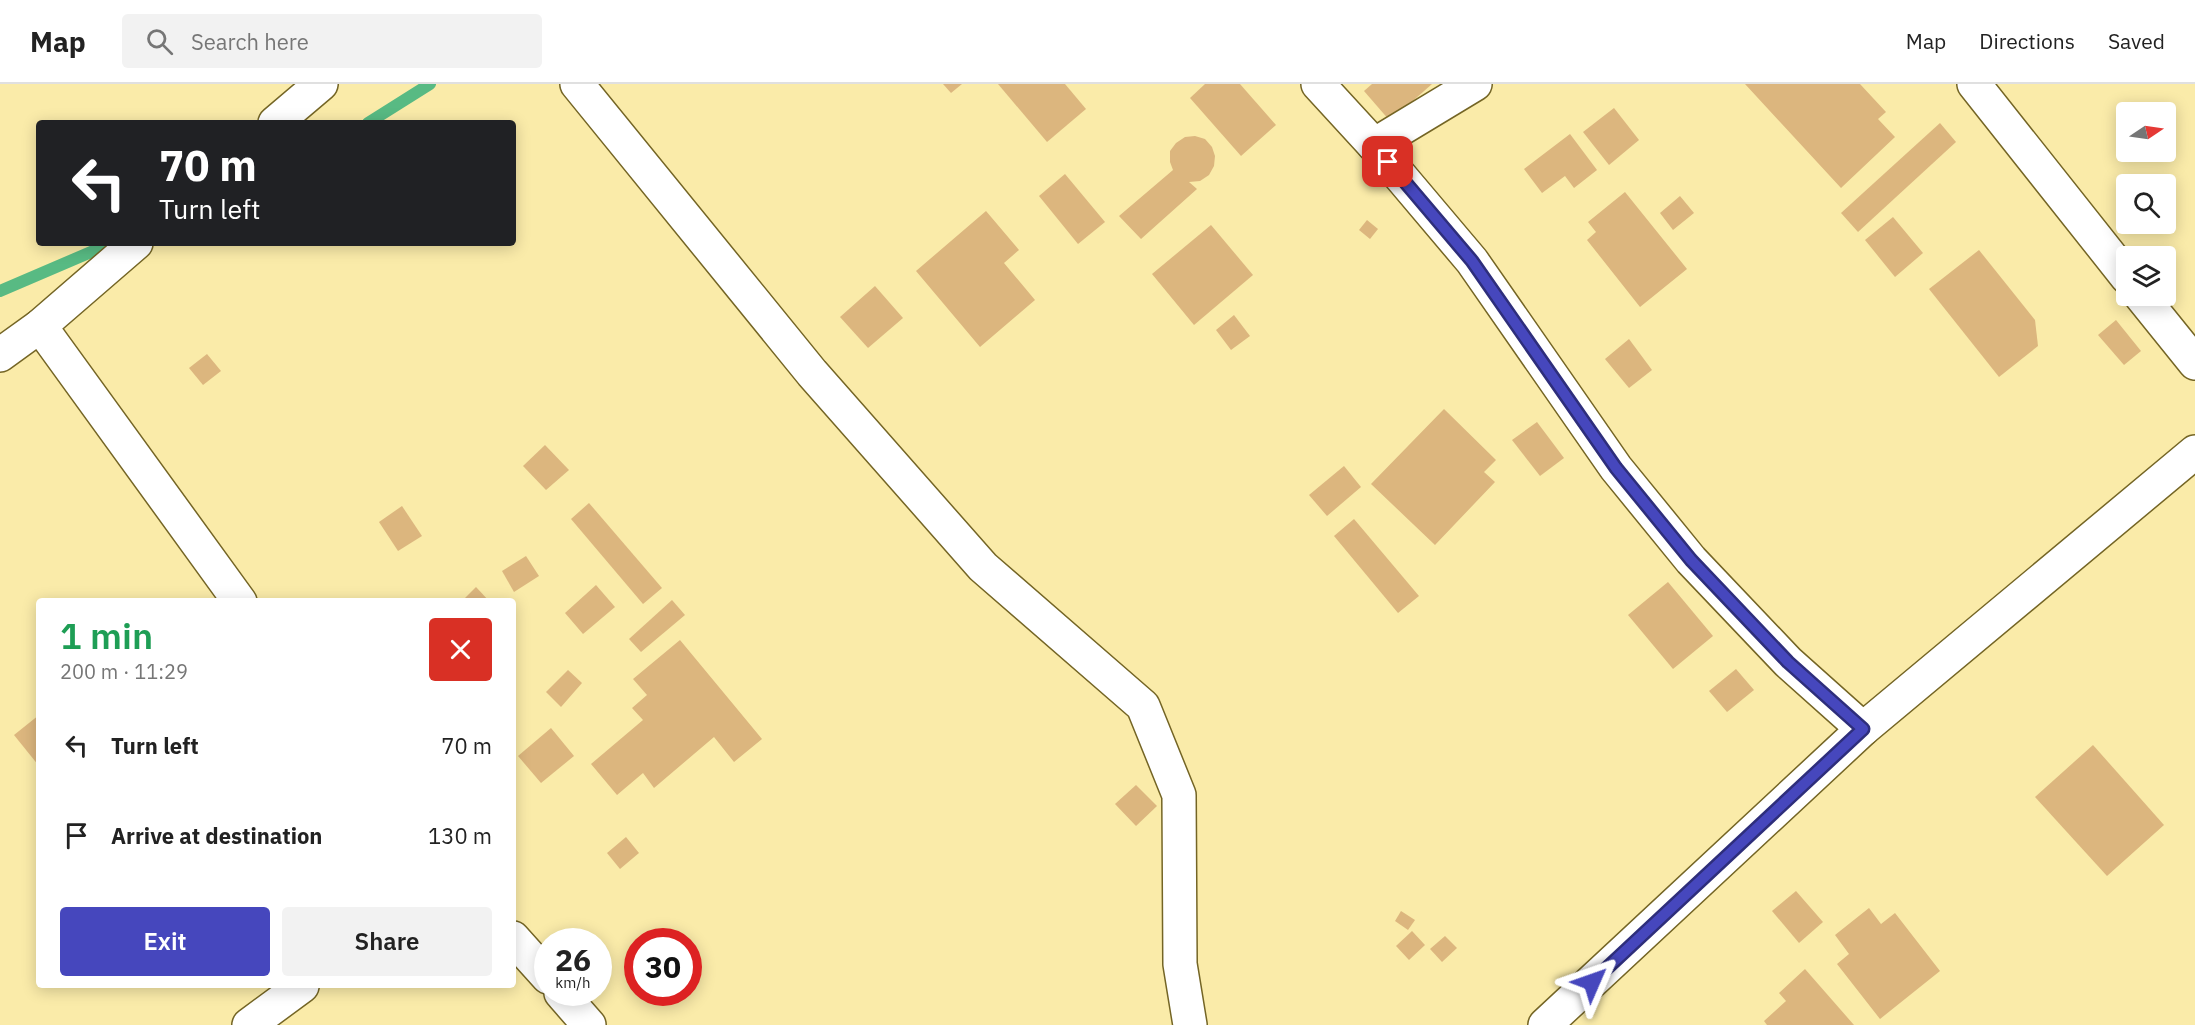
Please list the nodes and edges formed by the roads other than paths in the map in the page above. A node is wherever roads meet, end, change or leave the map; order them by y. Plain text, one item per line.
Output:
1 (321, 84) edge
2 (577, 84) edge
3 (1318, 84) edge
4 (1475, 84) edge
5 (1974, 84) edge
6 (279, 120) edge
7 (1374, 145) junction
8 (133, 246) edge
9 (2116, 263) edge
10 (2149, 306) edge
11 (40, 326) junction
12 (0, 356) edge
13 (2195, 363) edge
14 (2195, 452) edge
15 (237, 598) edge
16 (1863, 729) junction
17 (516, 941) edge
18 (534, 961) edge
19 (299, 988) edge
20 (572, 1006) edge
21 (249, 1025) edge
22 (589, 1025) edge
23 (1190, 1025) edge
24 (1545, 1025) edge

1 - 6 street
2 - 23 street
3 - 7 street
4 - 7 street
5 - 9 street
7 - 16 street
8 - 11 street
10 - 13 street
11 - 12 street
11 - 15 street
14 - 16 street
16 - 24 street
17 - 18 street
19 - 21 street
20 - 22 street

